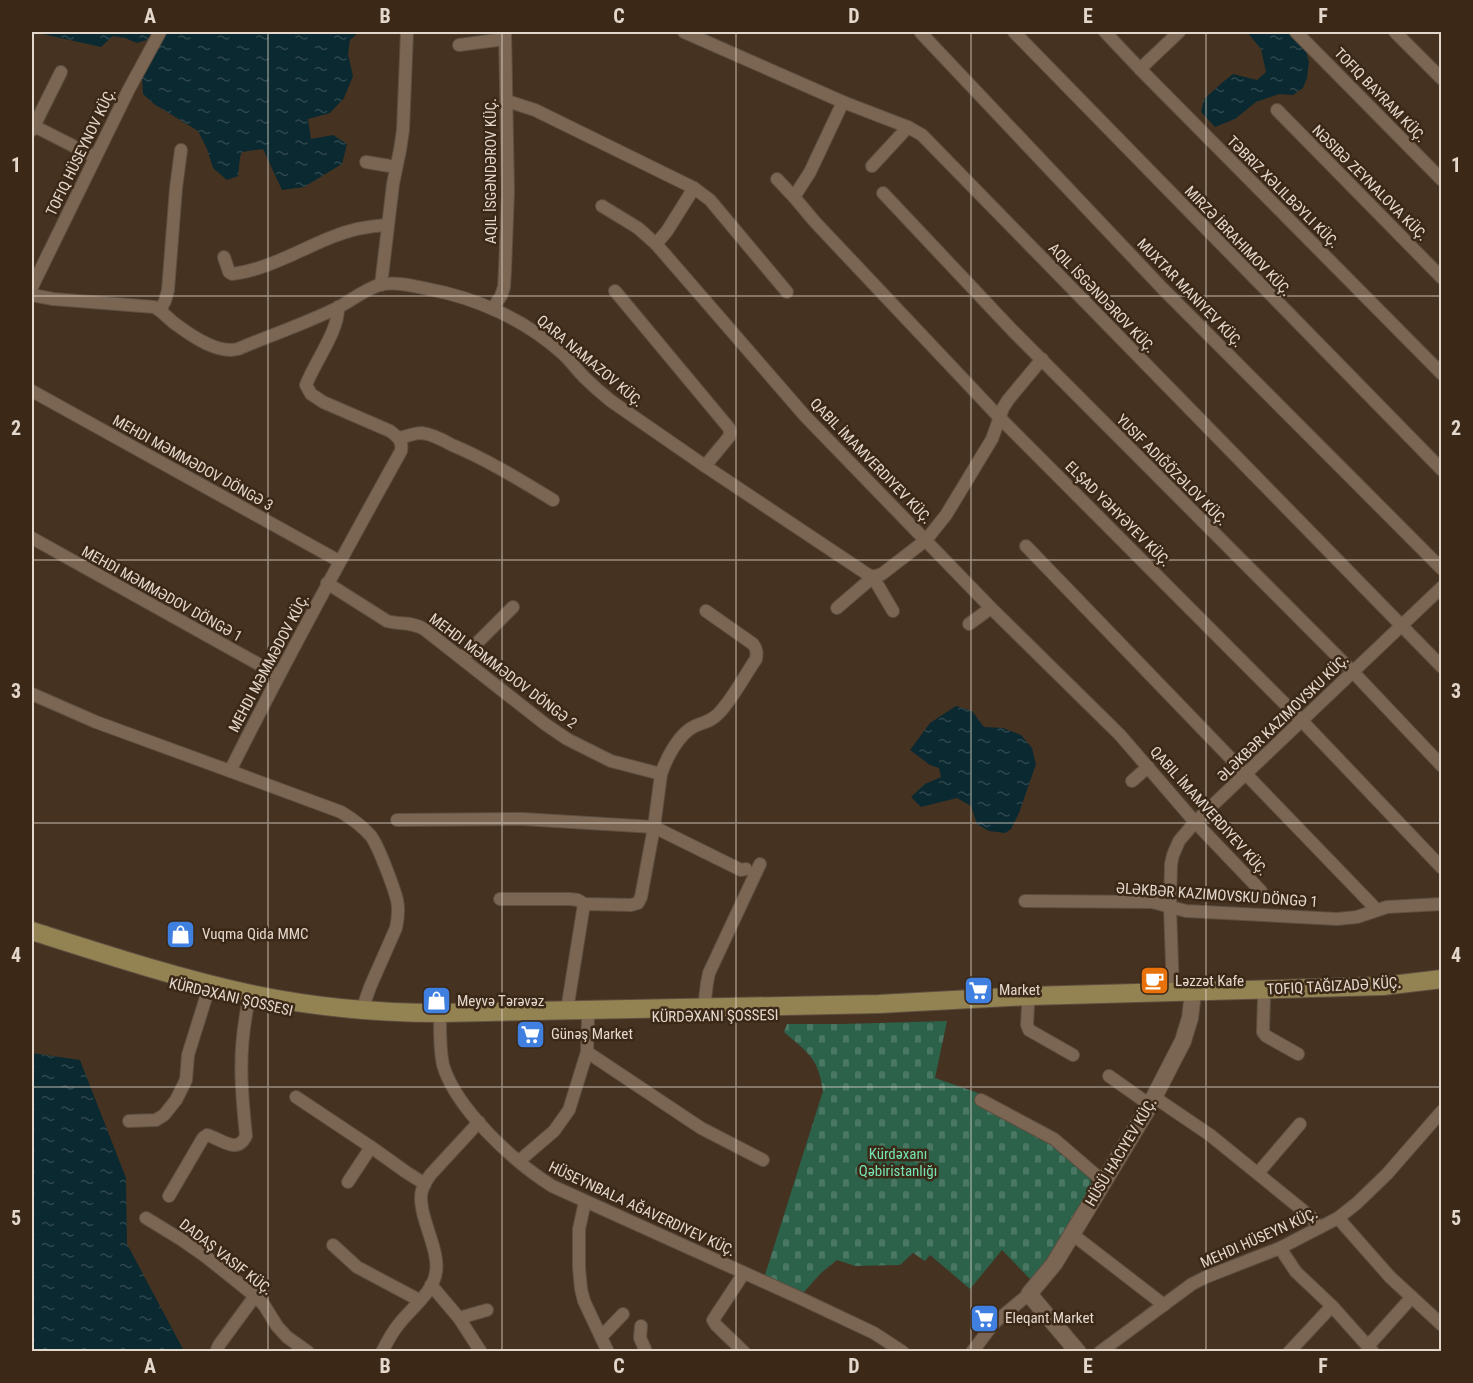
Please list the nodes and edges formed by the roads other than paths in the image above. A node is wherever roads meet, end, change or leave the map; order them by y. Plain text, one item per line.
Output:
1 (160, 32) edge
2 (406, 32) edge
3 (684, 32) edge
4 (1014, 32) edge
5 (1105, 32) edge
6 (1179, 32) edge
7 (1296, 32) edge
8 (1395, 32) edge
9 (921, 33) dead end
10 (505, 35) edge
11 (459, 45) dead end
12 (1140, 69) junction
13 (61, 72) dead end
14 (1442, 79) edge
15 (507, 101) junction
16 (843, 102) junction
17 (1277, 110) dead end
18 (32, 127) edge
19 (908, 127) junction
20 (181, 150) dead end
21 (95, 157) junction
22 (366, 162) dead end
23 (872, 166) dead end
24 (396, 167) junction
25 (777, 179) dead end
26 (1442, 180) edge
27 (694, 188) junction
28 (883, 193) dead end
29 (794, 197) junction
30 (602, 206) dead end
31 (387, 225) junction
32 (656, 244) junction
33 (224, 257) dead end
34 (37, 262) edge
35 (1442, 278) edge
36 (381, 285) junction
37 (32, 287) edge
38 (615, 291) dead end
39 (787, 292) dead end
40 (32, 295) edge
41 (338, 307) junction
42 (493, 308) junction
43 (160, 310) junction
44 (1042, 359) junction
45 (1442, 374) edge
46 (32, 391) edge
47 (999, 417) junction
48 (400, 438) junction
49 (705, 466) junction
50 (1442, 470) edge
51 (553, 500) dead end
52 (32, 538) edge
53 (926, 540) junction
54 (1026, 546) dead end
55 (339, 561) junction
56 (1442, 569) edge
57 (873, 577) junction
58 (327, 583) junction
59 (1442, 587) edge
60 (513, 607) dead end
61 (837, 608) dead end
62 (991, 608) junction
63 (706, 611) dead end
64 (893, 611) dead end
65 (969, 624) dead end
66 (1402, 625) junction
67 (462, 658) junction
68 (1442, 667) edge
69 (1353, 672) junction
70 (278, 675) junction
71 (32, 694) edge
72 (1302, 721) junction
73 (1442, 766) edge
74 (1148, 767) junction
75 (230, 771) junction
76 (661, 774) junction
77 (1246, 774) junction
78 (1132, 781) dead end
79 (398, 820) dead end
80 (1195, 822) junction
81 (654, 827) junction
82 (760, 864) dead end
83 (1442, 868) edge
84 (746, 869) dead end
85 (1261, 891) dead end
86 (500, 899) dead end
87 (1025, 901) dead end
88 (584, 904) junction
89 (1442, 904) edge
90 (1170, 907) junction
91 (1377, 910) junction
92 (32, 931) edge
93 (32, 943) edge
94 (1442, 979) edge
95 (1442, 988) edge
96 (1173, 992) junction
97 (207, 994) junction
98 (1191, 997) junction
99 (1264, 997) junction
100 (248, 1004) junction
101 (1028, 1005) junction
102 (704, 1007) junction
103 (879, 1008) junction
104 (362, 1010) junction
105 (567, 1010) junction
106 (441, 1018) junction
107 (588, 1019) junction
108 (587, 1052) junction
109 (1298, 1054) dead end
110 (1073, 1055) dead end
111 (1109, 1076) dead end
112 (296, 1096) dead end
113 (981, 1100) dead end
114 (1152, 1101) junction
115 (1442, 1111) edge
116 (129, 1121) dead end
117 (479, 1122) junction
118 (1300, 1124) dead end
119 (371, 1147) junction
120 (763, 1160) dead end
121 (519, 1161) junction
122 (1258, 1173) junction
123 (348, 1182) dead end
124 (1104, 1182) junction
125 (425, 1184) junction
126 (169, 1196) dead end
127 (585, 1202) junction
128 (146, 1218) dead end
129 (1338, 1218) junction
130 (1319, 1228) junction
131 (1072, 1234) junction
132 (333, 1245) dead end
133 (1280, 1248) junction
134 (744, 1273) junction
135 (431, 1285) junction
136 (1029, 1294) junction
137 (255, 1296) junction
138 (1412, 1297) junction
139 (419, 1300) junction
140 (1164, 1305) junction
141 (1332, 1306) junction
142 (487, 1310) dead end
143 (623, 1314) dead end
144 (459, 1318) junction
145 (1442, 1325) edge
146 (641, 1326) dead end
147 (601, 1337) junction
148 (1371, 1349) edge
149 (645, 1351) edge
150 (216, 1352) edge
151 (308, 1352) edge
152 (382, 1352) edge
153 (481, 1352) edge
154 (608, 1352) edge
155 (744, 1352) edge
156 (903, 1352) edge
157 (972, 1352) edge
158 (1078, 1352) edge
159 (1100, 1352) edge
160 (1289, 1352) edge

1 - 21 street, TOFIQ HÜSEYNOV KÜÇ.
2 - 24 street
3 - 16 street, AQIL İSGƏNDƏROV KÜÇ.
4 - 50 street, MIRZƏ İBRAHIMOV KÜÇ.
5 - 12 street, TƏBRIZ XƏLILBƏYLI KÜÇ.
6 - 12 street
7 - 26 street, TOFIQ BAYRAM KÜÇ.
8 - 14 street
9 - 56 street, MUXTAR MANIYEV KÜÇ.
10 - 11 street
10 - 15 street, AQIL İSGƏNDƏROV KÜÇ.
12 - 45 street, TƏBRIZ XƏLILBƏYLI KÜÇ.
13 - 18 street
15 - 27 street
15 - 42 street, AQIL İSGƏNDƏROV KÜÇ.
16 - 19 street, AQIL İSGƏNDƏROV KÜÇ.
16 - 29 street
17 - 35 street, NƏSIBƏ ZEYNALOVA KÜÇ.
18 - 21 street
19 - 23 street
19 - 66 street, AQIL İSGƏNDƏROV KÜÇ.
20 - 43 street
21 - 34 street, TOFIQ HÜSEYNOV KÜÇ.
22 - 24 street
24 - 31 street
25 - 29 street, ELŞAD YƏHYƏYEV KÜÇ.
27 - 32 street
27 - 39 street
28 - 44 street
29 - 47 street, ELŞAD YƏHYƏYEV KÜÇ.
30 - 32 street, QABIL İMAMVERDIYEV KÜÇ.
31 - 33 street
31 - 36 street
32 - 53 street, QABIL İMAMVERDIYEV KÜÇ.
34 - 37 street, TOFIQ HÜSEYNOV KÜÇ.
36 - 41 street, QARA NAMAZOV KÜÇ.
36 - 42 street, QARA NAMAZOV KÜÇ.
38 - 49 street
40 - 43 street, QARA NAMAZOV KÜÇ.
41 - 43 street, QARA NAMAZOV KÜÇ.
41 - 48 street
42 - 49 street, QARA NAMAZOV KÜÇ.
44 - 47 street
44 - 69 street
46 - 55 street, MEHDI MƏMMƏDOV DÖNGƏ 3
47 - 53 street
47 - 72 street, ELŞAD YƏHYƏYEV KÜÇ.
48 - 51 street
48 - 55 street, MEHDI MƏMMƏDOV KÜÇ.
49 - 57 street, QARA NAMAZOV KÜÇ.
52 - 70 street, MEHDI MƏMMƏDOV DÖNGƏ 1
53 - 57 street
53 - 62 street, QABIL İMAMVERDIYEV KÜÇ.
54 - 77 street
55 - 58 street, MEHDI MƏMMƏDOV KÜÇ.
57 - 61 street
57 - 64 street
58 - 67 street, MEHDI MƏMMƏDOV DÖNGƏ 2
58 - 70 street, MEHDI MƏMMƏDOV KÜÇ.
59 - 66 street
60 - 67 street
62 - 65 street
62 - 74 street, QABIL İMAMVERDIYEV KÜÇ.
63 - 76 street
66 - 68 street, AQIL İSGƏNDƏROV KÜÇ.
66 - 69 street
67 - 76 street, MEHDI MƏMMƏDOV DÖNGƏ 2
69 - 72 street
69 - 73 street
70 - 75 street, MEHDI MƏMMƏDOV KÜÇ.
71 - 75 street
72 - 77 street
72 - 83 street, ELŞAD YƏHYƏYEV KÜÇ.
74 - 78 street
74 - 80 street, QABIL İMAMVERDIYEV KÜÇ.
75 - 104 street
76 - 81 street
77 - 80 street
77 - 91 street
79 - 81 street
80 - 85 street, QABIL İMAMVERDIYEV KÜÇ.
80 - 90 street
81 - 84 street
81 - 88 street
82 - 102 street
86 - 88 street
87 - 90 street
88 - 105 street
89 - 91 street
90 - 91 street
90 - 96 street
92 - 104 main road
93 - 97 main road
94 - 98 main road
95 - 99 main road
96 - 98 main road
96 - 103 main road
97 - 100 main road
97 - 116 street
98 - 99 main road
98 - 101 main road
98 - 114 street
99 - 109 street
100 - 106 main road
100 - 126 street
101 - 103 main road
101 - 110 street
102 - 103 main road
102 - 105 main road
103 - 107 main road
104 - 106 main road
105 - 106 main road
106 - 107 main road
106 - 117 street, HÜSEYNBALA AĞAVERDIYEV KÜÇ.
107 - 108 street
108 - 120 street
108 - 121 street
111 - 114 street
112 - 119 street
113 - 124 street
114 - 122 street
114 - 124 street
115 - 129 street, MEHDI HÜSEYN KÜÇ.
117 - 121 street, HÜSEYNBALA AĞAVERDIYEV KÜÇ.
117 - 125 street
118 - 122 street
119 - 123 street
119 - 125 street
121 - 127 street, HÜSEYNBALA AĞAVERDIYEV KÜÇ.
122 - 130 street
124 - 131 street
125 - 135 street
127 - 134 street, HÜSEYNBALA AĞAVERDIYEV KÜÇ.
127 - 147 street
128 - 137 street, DADAŞ VASIF KÜÇ.
129 - 130 street, MEHDI HÜSEYN KÜÇ.
129 - 138 street
130 - 133 street, MEHDI HÜSEYN KÜÇ.
131 - 136 street
131 - 140 street
132 - 139 street
133 - 140 street, MEHDI HÜSEYN KÜÇ.
133 - 141 street
134 - 155 street
134 - 156 street, HÜSEYNBALA AĞAVERDIYEV KÜÇ.
135 - 139 street
135 - 144 street
136 - 157 street
136 - 158 street
137 - 150 street
137 - 151 street, DADAŞ VASIF KÜÇ.
138 - 145 street
138 - 148 street
139 - 152 street
140 - 159 street, MEHDI HÜSEYN KÜÇ.
141 - 148 street
141 - 160 street
142 - 144 street
143 - 147 street
144 - 153 street
146 - 149 street
147 - 154 street

